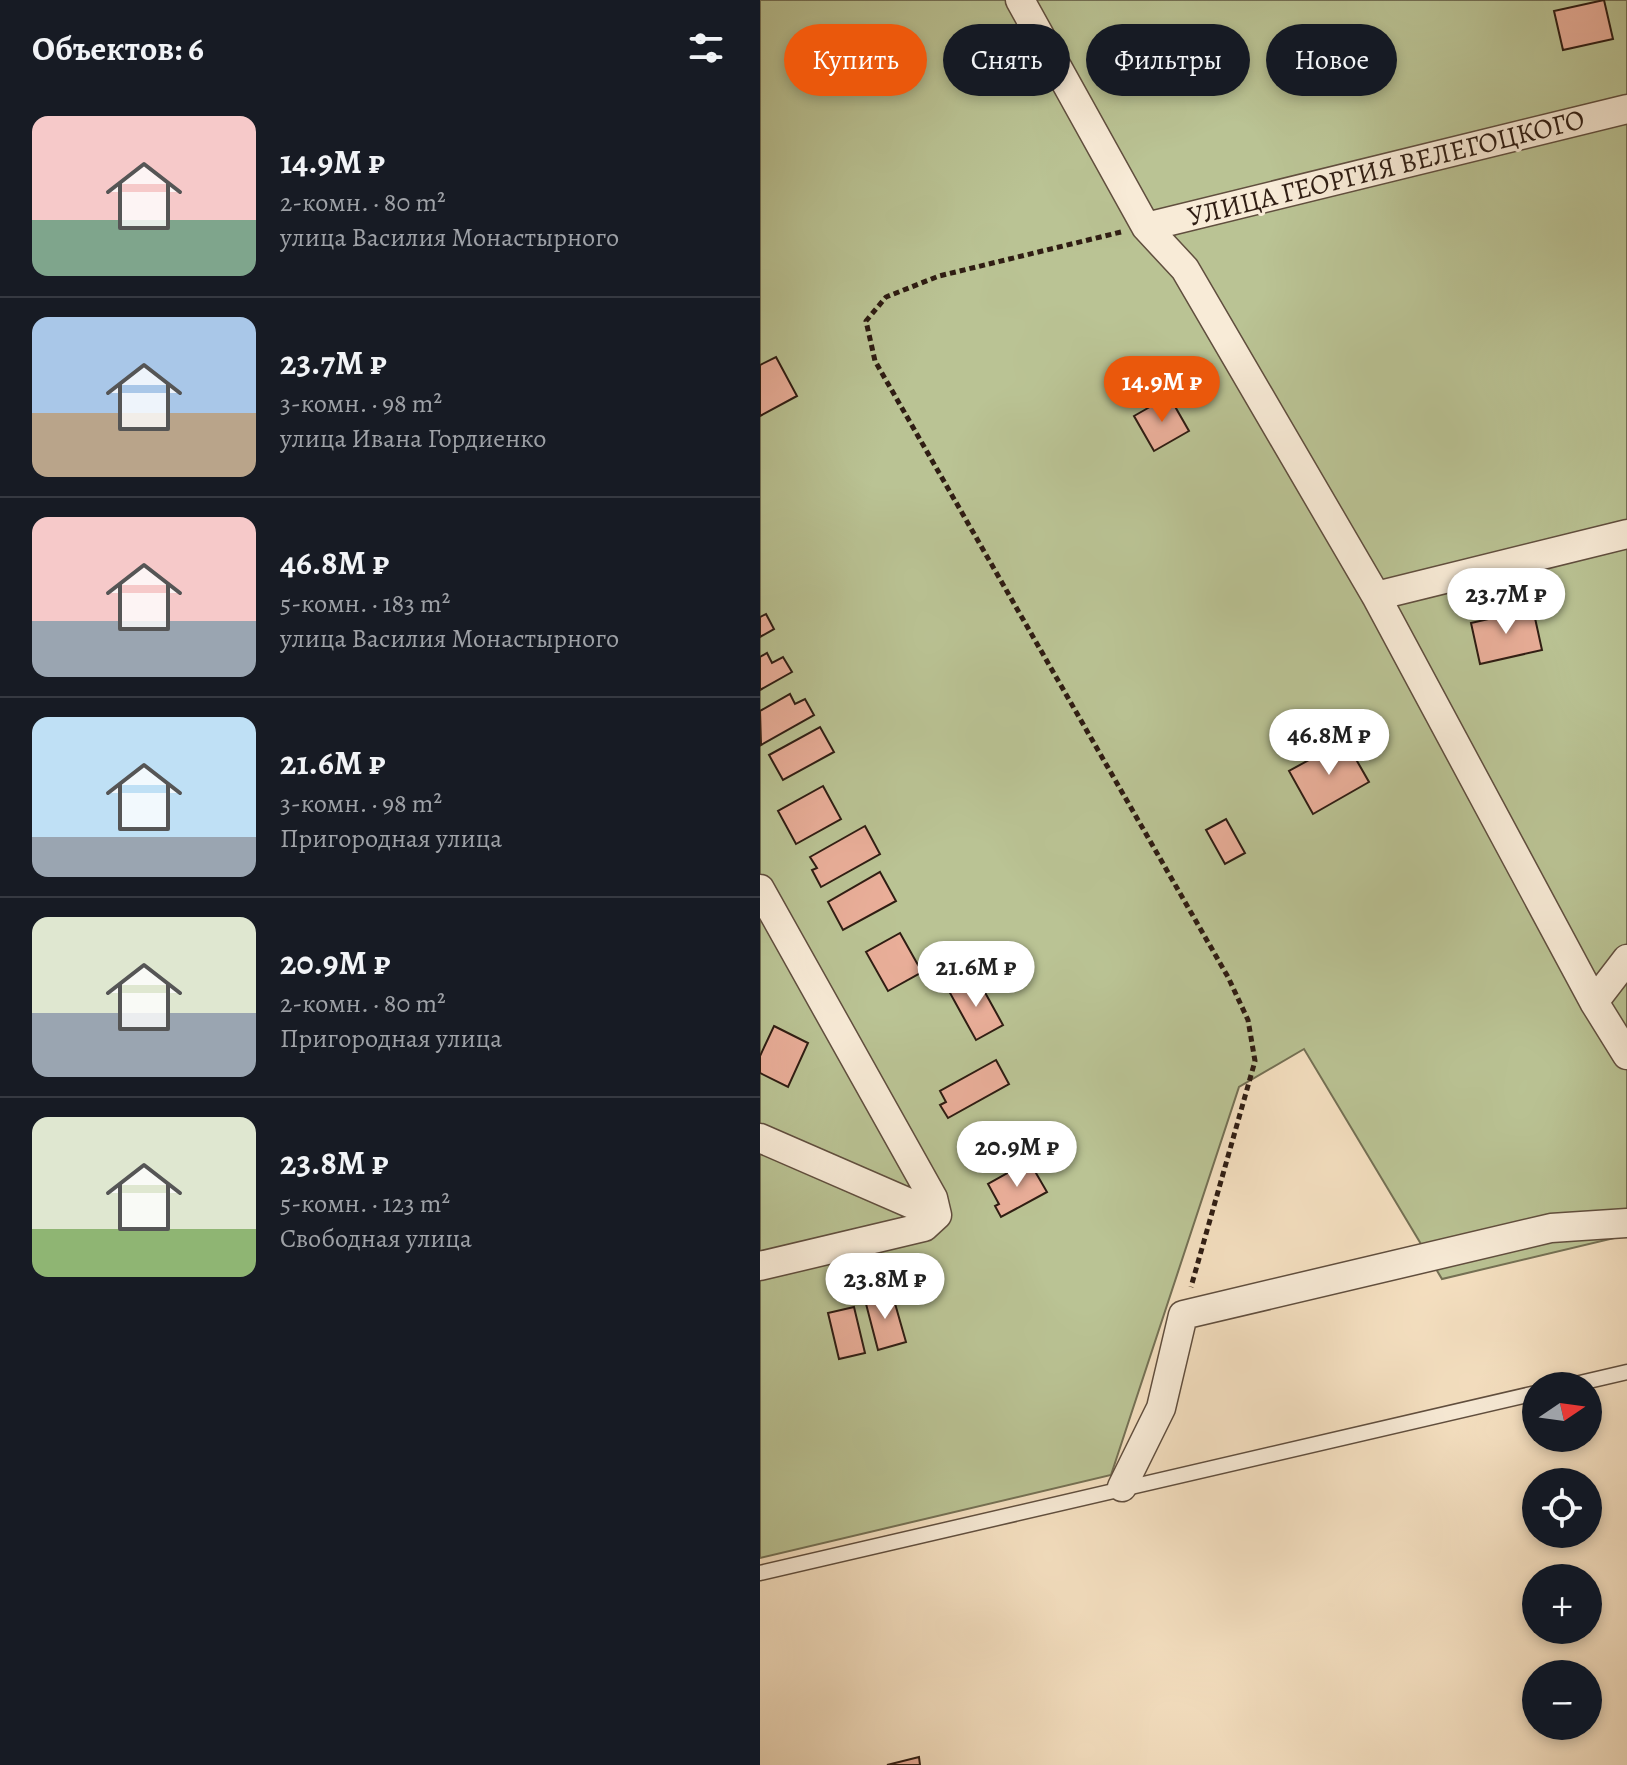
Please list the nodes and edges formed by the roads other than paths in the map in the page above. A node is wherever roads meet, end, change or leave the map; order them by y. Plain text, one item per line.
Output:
1 (1020, 0) edge
2 (1627, 109) edge
3 (1146, 227) junction
4 (1627, 534) edge
5 (1376, 596) junction
6 (760, 889) edge
7 (1627, 959) edge
8 (1594, 1002) junction
9 (1627, 1055) edge
10 (760, 1138) edge
11 (937, 1215) junction
12 (1627, 1223) edge
13 (760, 1266) edge
14 (1627, 1372) edge
15 (1602, 1378) edge
16 (1522, 1396) edge
17 (1122, 1487) junction
18 (760, 1573) edge

1 - 3 street
2 - 3 street, УЛИЦА ГЕОРГИЯ ВЕЛЕГОЦКОГО
3 - 5 street
4 - 5 street
5 - 8 street
6 - 11 street
7 - 8 street
8 - 9 street
10 - 11 street
11 - 13 street
12 - 17 street
14 - 15 lane
16 - 17 lane
17 - 18 lane

